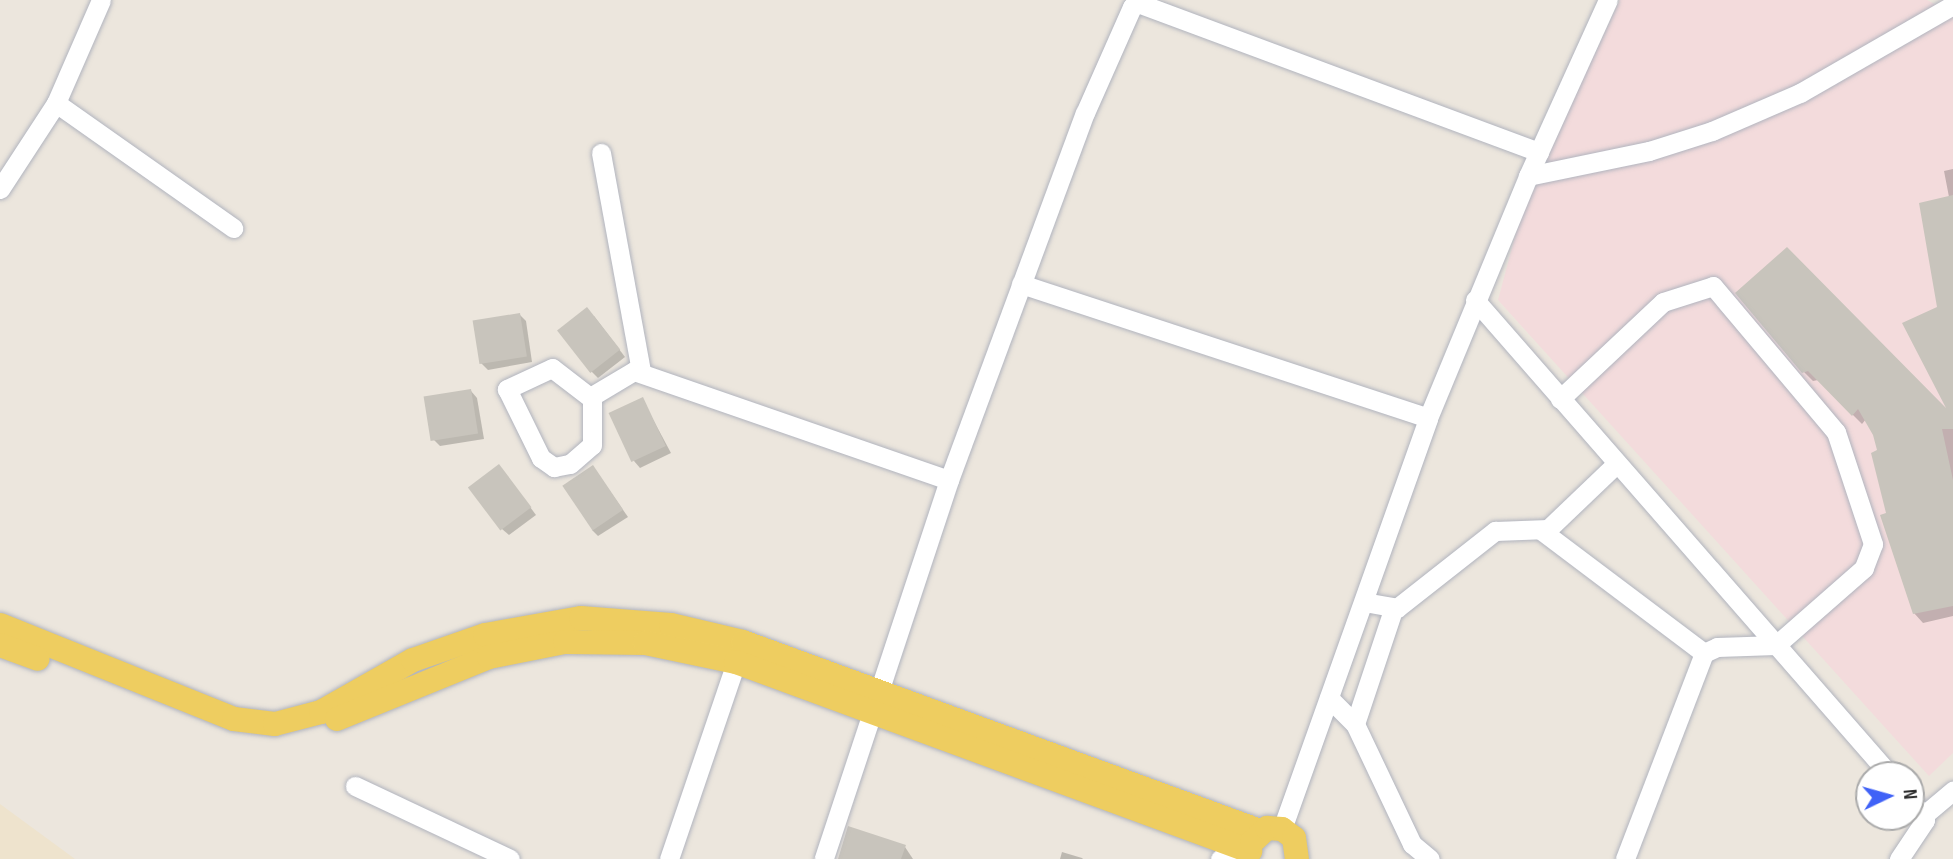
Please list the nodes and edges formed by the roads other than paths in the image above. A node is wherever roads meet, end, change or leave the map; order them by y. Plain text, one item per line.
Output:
1 (101, 0) edge
2 (1608, 0) edge
3 (1953, 5) edge
4 (56, 103) junction
5 (1539, 152) junction
6 (601, 153) dead end
7 (1528, 176) junction
8 (0, 189) edge
9 (233, 228) dead end
10 (1021, 284) junction
11 (1475, 300) junction
12 (641, 372) junction
13 (591, 398) junction
14 (1560, 399) junction
15 (1427, 418) junction
16 (1617, 463) junction
17 (949, 481) junction
18 (1542, 530) junction
19 (1364, 603) junction
20 (1393, 610) junction
21 (0, 625) edge
22 (0, 645) edge
23 (1776, 645) junction
24 (739, 652) junction
25 (1704, 653) junction
26 (153, 696) junction
27 (1329, 698) junction
28 (878, 702) junction
29 (1354, 724) junction
30 (1878, 761) edge
31 (355, 786) dead end
32 (1953, 791) edge
33 (1925, 814) edge
34 (1919, 831) edge
35 (1251, 846) edge
36 (1304, 857) edge
37 (510, 859) edge
38 (669, 859) edge
39 (824, 859) edge
40 (1430, 859) edge
41 (1625, 859) edge
42 (1899, 859) edge

1 - 4 lane
2 - 5 lane
3 - 7 lane
4 - 8 lane
4 - 9 lane
5 - 7 lane
5 - 10 lane
6 - 12 lane
7 - 11 lane
10 - 15 lane
10 - 17 lane
11 - 14 lane
11 - 15 lane
12 - 13 lane
12 - 17 lane
13 - 13 lane
14 - 16 lane
14 - 23 lane
15 - 19 lane
16 - 18 lane
16 - 23 lane
17 - 28 lane
18 - 20 lane
18 - 25 lane
19 - 20 lane
19 - 27 lane
20 - 29 lane
21 - 26 main road
22 - 26 main road
23 - 25 lane
23 - 30 lane
24 - 26 main road
24 - 28 main road
24 - 38 lane
25 - 41 lane
27 - 29 lane
27 - 35 lane
28 - 35 main road
28 - 39 lane
29 - 40 lane
31 - 37 lane
32 - 33 lane
34 - 42 lane
35 - 36 main road

